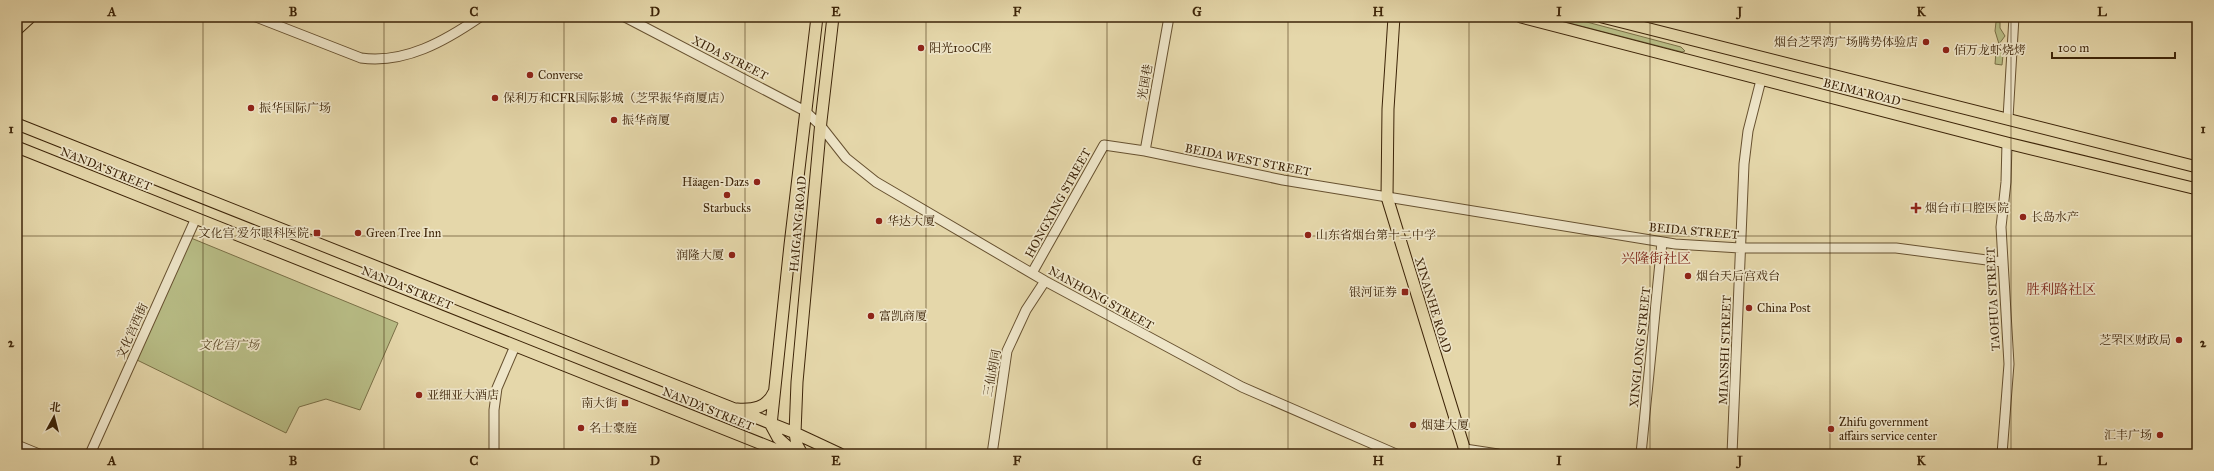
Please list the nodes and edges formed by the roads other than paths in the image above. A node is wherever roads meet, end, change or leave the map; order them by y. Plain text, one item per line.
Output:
1 (29, 17) edge
2 (256, 17) edge
3 (480, 17) edge
4 (625, 17) edge
5 (817, 17) edge
6 (833, 17) edge
7 (1168, 17) edge
8 (1394, 17) edge
9 (1521, 17) edge
10 (1602, 17) edge
11 (2014, 17) edge
12 (17, 28) edge
13 (1761, 80) junction
14 (806, 111) junction
15 (2008, 118) junction
16 (17, 124) edge
17 (820, 125) junction
18 (2007, 143) junction
19 (1104, 145) joint
20 (17, 147) edge
21 (1145, 151) junction
22 (2197, 167) edge
23 (2197, 189) edge
24 (1387, 197) junction
25 (196, 218) junction
26 (1662, 242) junction
27 (1740, 248) junction
28 (2002, 262) junction
29 (1032, 273) junction
30 (1045, 281) junction
31 (516, 346) junction
32 (776, 388) junction
33 (729, 408) junction
34 (771, 425) junction
35 (795, 433) junction
36 (17, 445) edge
37 (1464, 452) edge
38 (39, 454) edge
39 (90, 454) edge
40 (494, 454) edge
41 (786, 454) edge
42 (796, 454) edge
43 (802, 454) edge
44 (840, 454) edge
45 (992, 454) edge
46 (1396, 454) edge
47 (1498, 454) edge
48 (1641, 454) edge
49 (1732, 454) edge
50 (2002, 454) edge

1 - 12 highway
2 - 3 street
4 - 14 street, XIDA STREET
5 - 14 main road, HAIGANG ROAD
6 - 17 main road, HAIGANG ROAD
7 - 21 street, 光国巷
8 - 24 main road, XINANHE ROAD
9 - 13 main road, BEIMA ROAD
10 - 15 main road, BEIMA ROAD
11 - 15 street
13 - 18 main road, BEIMA ROAD
13 - 27 street, MIANSHI STREET
14 - 17 street, XIDA STREET
14 - 32 main road, HAIGANG ROAD
15 - 22 main road, BEIMA ROAD
16 - 33 main road, NANDA STREET
17 - 29 street, NANHONG STREET
17 - 35 main road, HAIGANG ROAD
18 - 23 main road, BEIMA ROAD
18 - 28 street, TAOHUA STREET
19 - 21 street, BEIDA WEST STREET
19 - 29 street, HONGXING STREET
20 - 25 main road, NANDA STREET
21 - 24 street, BEIDA WEST STREET
24 - 26 street, BEIDA STREET
24 - 37 main road, XINANHE ROAD
25 - 31 main road, NANDA STREET
25 - 39 street, 文化宫西街
26 - 27 street, BEIDA STREET
26 - 48 street, XINGLONG STREET
27 - 28 street, BEIDA STREET
27 - 49 street, MIANSHI STREET
28 - 50 street, TAOHUA STREET
29 - 30 street, NANHONG STREET
30 - 45 street, 三仙胡同
30 - 46 street, NANHONG STREET
31 - 40 street
31 - 41 main road, NANDA STREET
32 - 33 main road
32 - 34 main road, HAIGANG ROAD
33 - 34 main road, NANDA STREET
34 - 35 main road, NANDA STREET
34 - 42 main road
35 - 43 main road
35 - 44 main road
36 - 38 street
37 - 47 street

